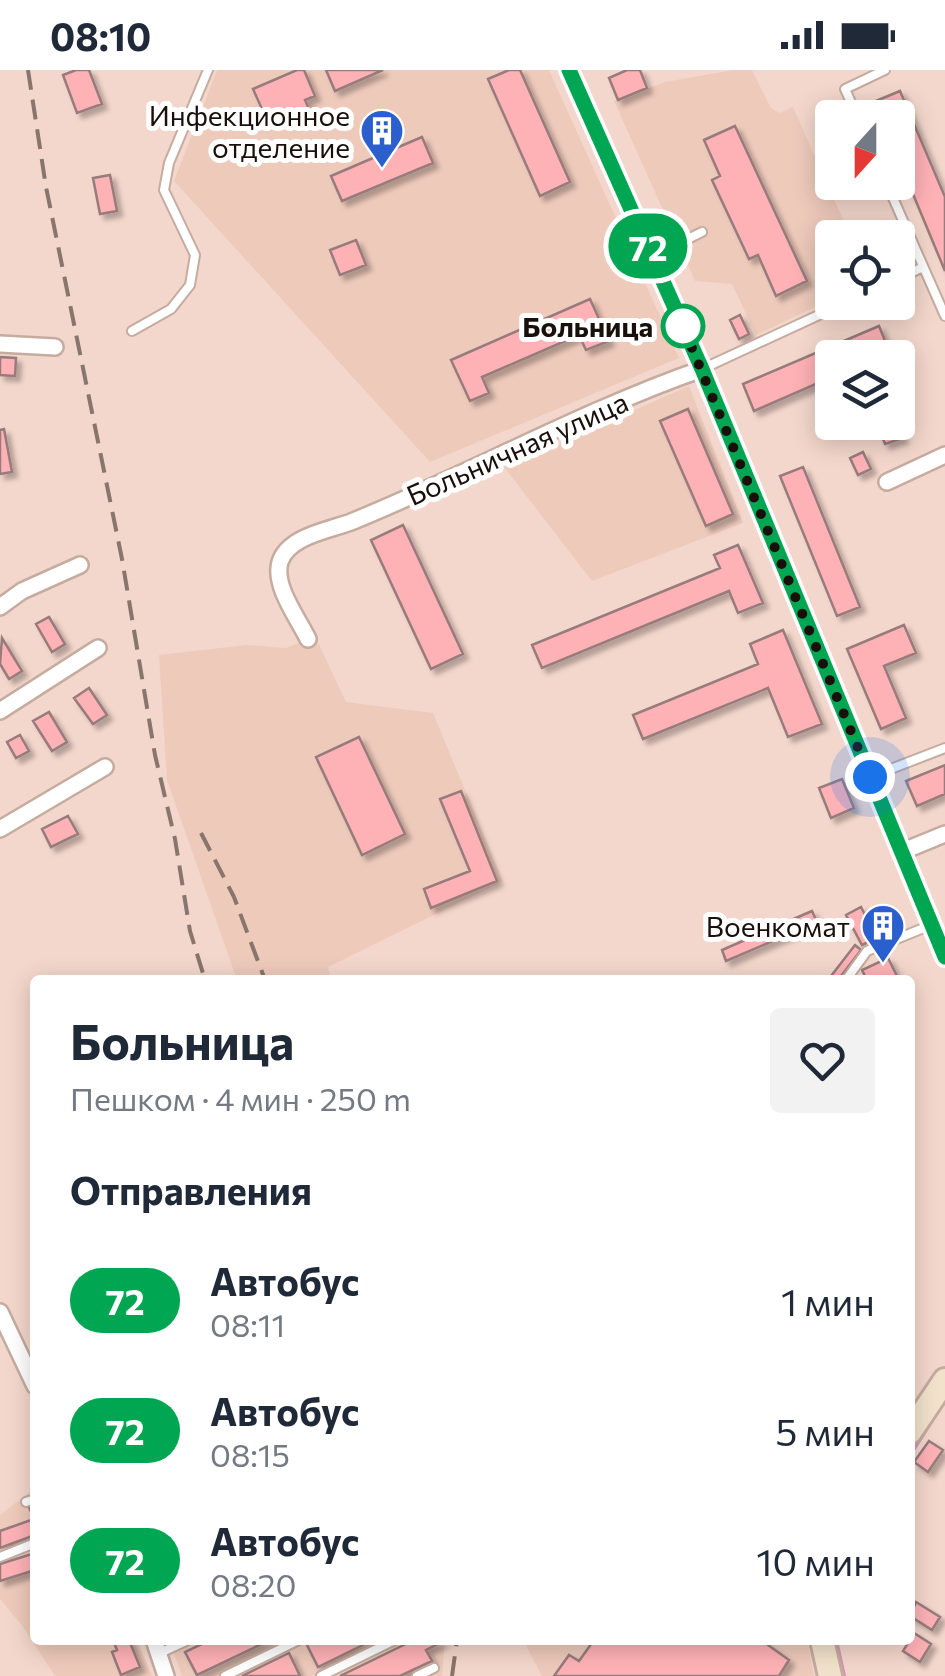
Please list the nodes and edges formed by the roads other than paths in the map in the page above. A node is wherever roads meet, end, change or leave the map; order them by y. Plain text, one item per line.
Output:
1 (208, 70) edge
2 (569, 70) edge
3 (885, 70) edge
4 (850, 100) edge
5 (894, 200) edge
6 (702, 232) dead end
7 (653, 256) junction
8 (923, 268) junction
9 (915, 272) edge
10 (945, 316) edge
11 (815, 317) edge
12 (132, 331) dead end
13 (0, 344) edge
14 (56, 347) dead end
15 (702, 369) junction
16 (945, 454) edge
17 (888, 482) dead end
18 (80, 566) dead end
19 (0, 607) edge
20 (308, 639) dead end
21 (98, 648) dead end
22 (0, 712) edge
23 (945, 748) edge
24 (105, 767) dead end
25 (870, 777) junction
26 (0, 829) edge
27 (945, 834) edge
28 (901, 852) junction
29 (932, 925) junction
30 (943, 948) edge
31 (850, 975) edge
32 (0, 1312) edge
33 (30, 1375) edge
34 (945, 1380) edge
35 (915, 1419) edge
36 (30, 1545) edge
37 (0, 1557) edge
38 (289, 1645) edge
39 (384, 1645) edge
40 (823, 1645) edge
41 (157, 1647) edge
42 (434, 1668) dead end
43 (166, 1676) edge
44 (225, 1676) edge
45 (321, 1676) edge
46 (417, 1676) edge
47 (830, 1676) edge

1 - 12 lane
2 - 7 street
3 - 4 lane
5 - 8 lane
6 - 7 lane
7 - 15 street
8 - 9 lane
8 - 10 lane
11 - 15 lane
13 - 14 street
15 - 20 street, Больничная улица
15 - 25 street
16 - 17 street
18 - 19 street
21 - 22 street
23 - 25 lane
24 - 26 street
25 - 28 street
27 - 28 street
28 - 29 street
29 - 30 street
29 - 31 lane
32 - 33 street
34 - 35 street
36 - 37 lane
38 - 44 lane
39 - 45 lane
40 - 47 street
41 - 43 street
42 - 46 lane

